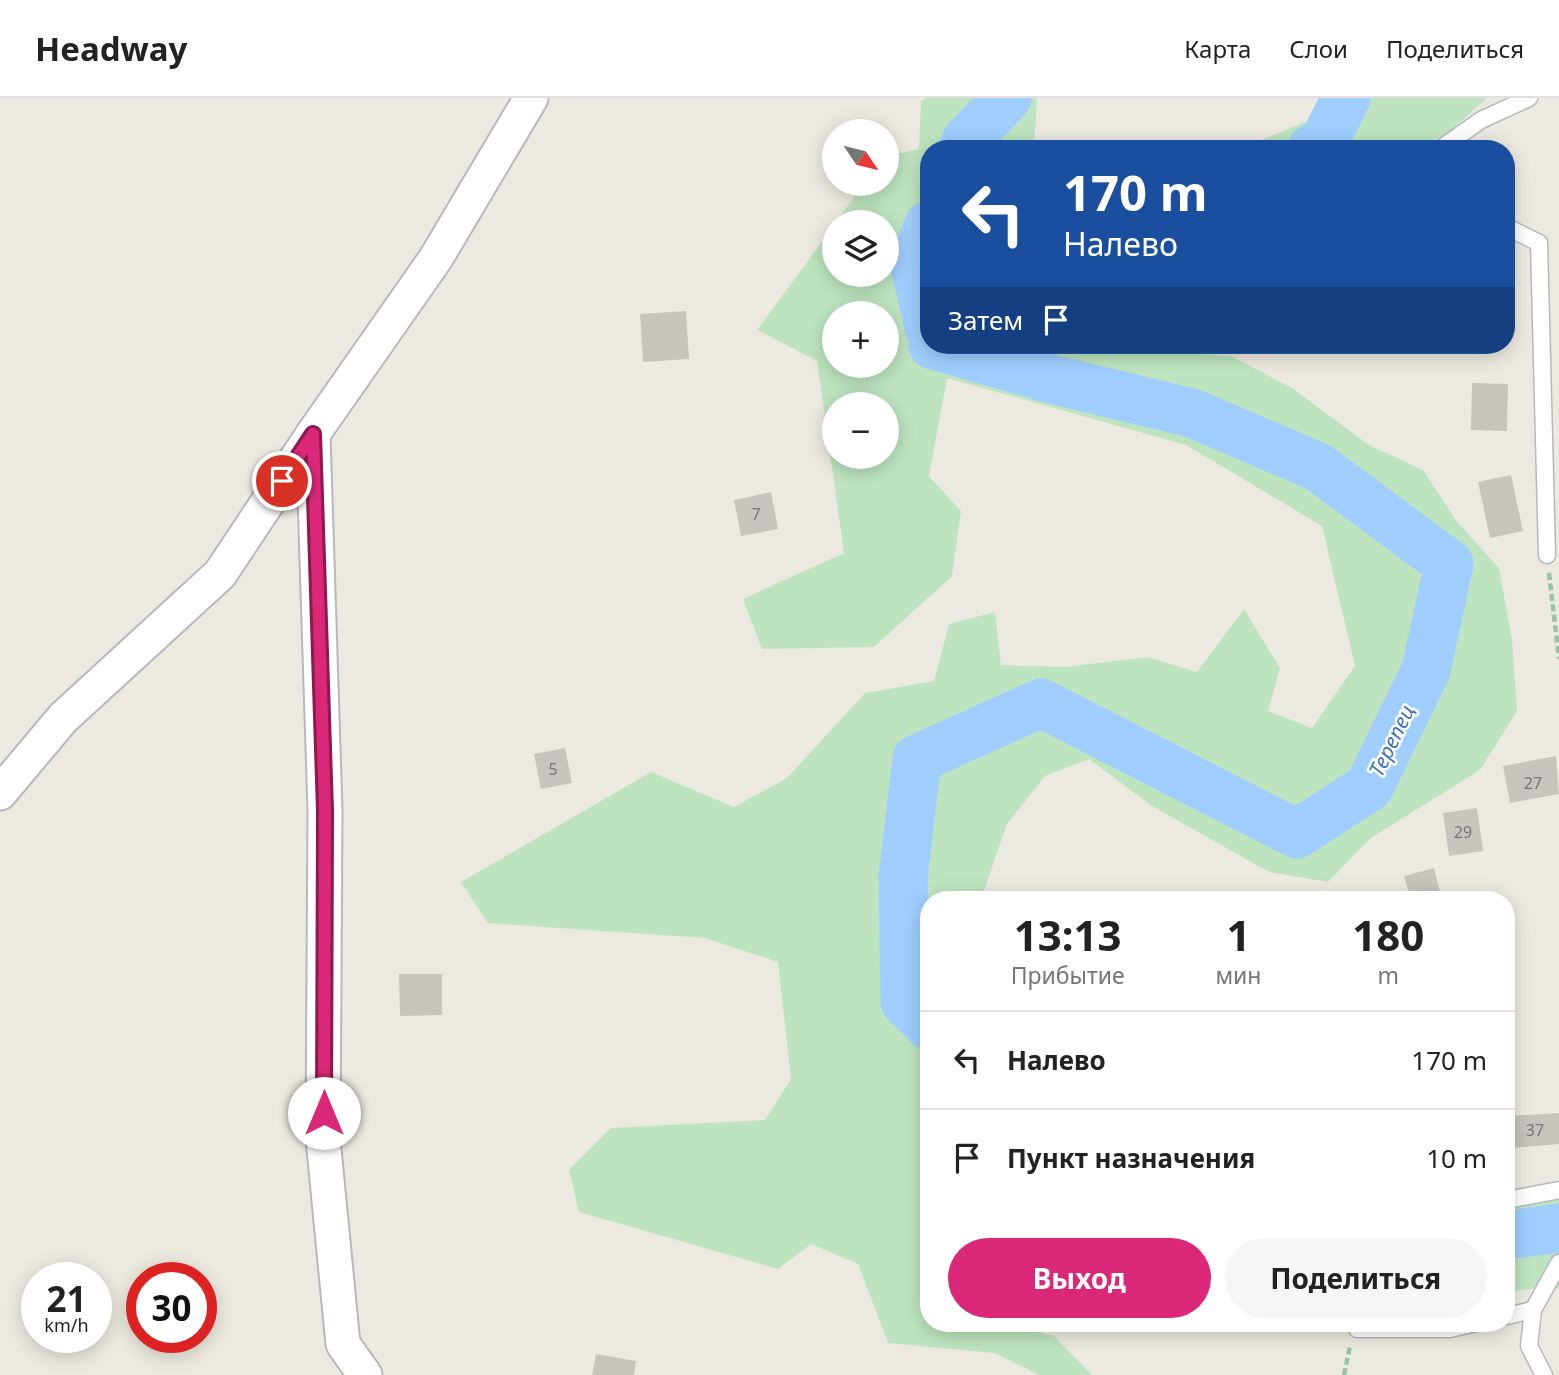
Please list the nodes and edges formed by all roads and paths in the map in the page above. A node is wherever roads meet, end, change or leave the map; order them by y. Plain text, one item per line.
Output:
1 (531, 98) edge
2 (1529, 98) edge
3 (1453, 140) edge
4 (1515, 231) edge
5 (313, 434) junction
6 (1547, 555) joint
7 (1559, 659) edge
8 (0, 793) edge
9 (1559, 1190) edge
10 (1515, 1198) edge
11 (1559, 1263) edge
12 (1533, 1310) junction
13 (1515, 1314) edge
14 (365, 1375) edge
15 (1544, 1375) edge

1 - 5 street
2 - 3 lane
4 - 6 lane
5 - 8 street
5 - 14 street
6 - 7 path
9 - 10 lane
11 - 12 lane
12 - 13 lane
12 - 15 lane

